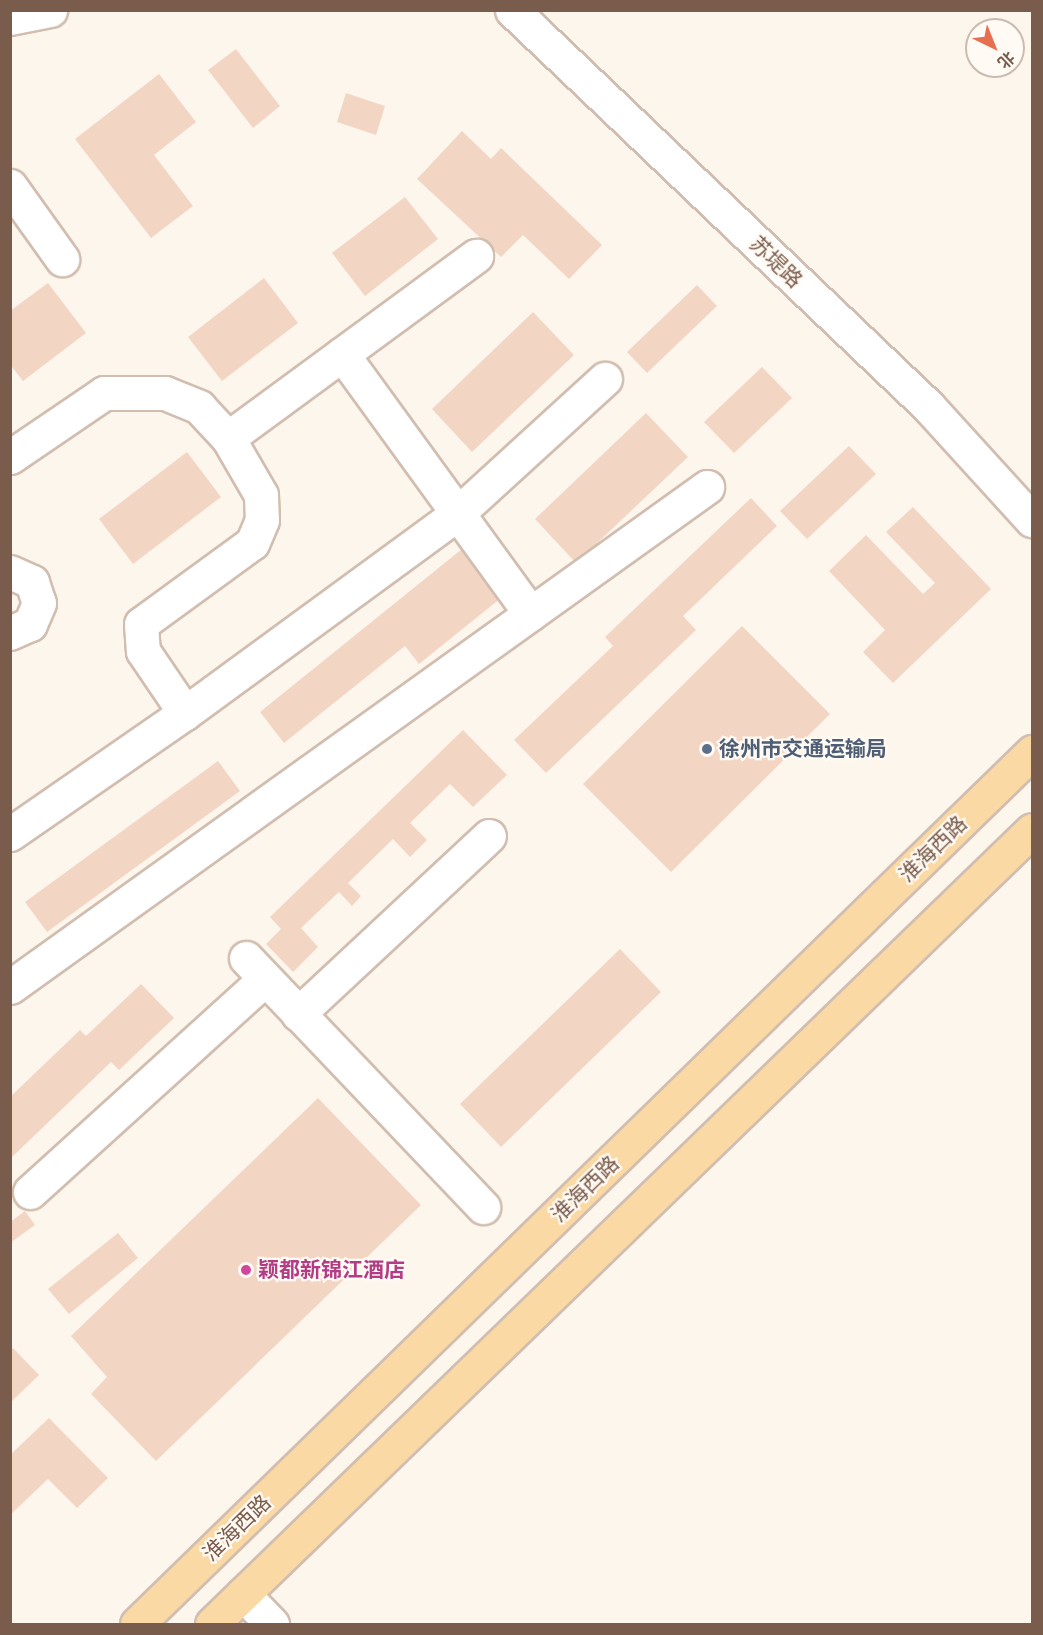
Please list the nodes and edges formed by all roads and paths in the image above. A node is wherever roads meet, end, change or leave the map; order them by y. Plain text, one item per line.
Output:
1 (50, 10) edge
2 (512, 10) edge
3 (12, 24) edge
4 (14, 198) edge
5 (476, 256) dead end
6 (62, 260) dead end
7 (342, 354) junction
8 (605, 379) dead end
9 (228, 438) junction
10 (10, 457) edge
11 (707, 487) dead end
12 (458, 513) junction
13 (1032, 520) edge
14 (10, 572) edge
15 (531, 614) junction
16 (10, 633) edge
17 (185, 713) junction
18 (1032, 752) edge
19 (1032, 830) edge
20 (10, 834) edge
21 (489, 836) dead end
22 (10, 987) edge
23 (298, 1014) junction
24 (30, 1192) dead end
25 (483, 1207) dead end
26 (243, 1594) junction
27 (137, 1624) edge
28 (212, 1624) edge
29 (272, 1624) edge

1 - 3 street
2 - 13 street, 苏堤路
4 - 6 street
5 - 7 street
7 - 9 street
7 - 12 street
8 - 12 street
9 - 10 street
9 - 17 street
11 - 15 street
12 - 15 street
12 - 17 street
14 - 16 street
15 - 22 street
17 - 20 street
18 - 27 main road, 淮海西路
19 - 26 main road
21 - 23 street
23 - 24 street
23 - 25 street
26 - 28 main road
26 - 29 street

